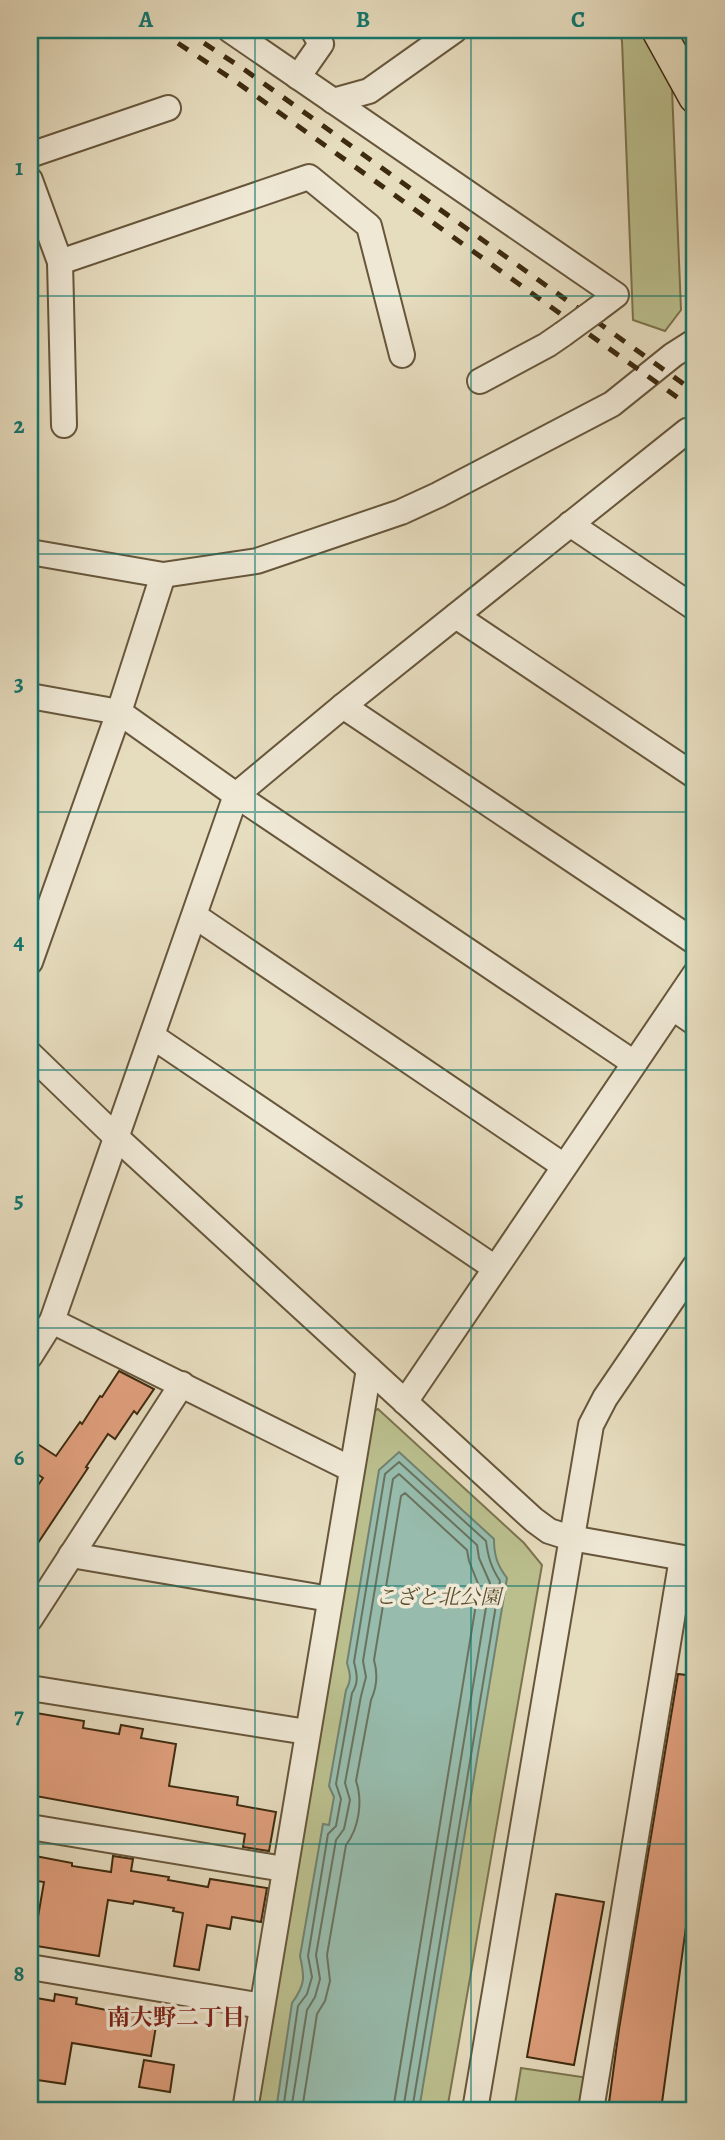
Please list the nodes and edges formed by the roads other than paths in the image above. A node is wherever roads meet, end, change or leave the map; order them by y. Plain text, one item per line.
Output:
1 (230, 30) edge
2 (313, 30) edge
3 (455, 30) edge
4 (658, 30) edge
5 (298, 77) junction
6 (695, 97) edge
7 (333, 101) junction
8 (168, 108) dead end
9 (30, 155) edge
10 (30, 180) edge
11 (60, 262) junction
12 (695, 341) edge
13 (402, 355) dead end
14 (480, 382) dead end
15 (64, 425) dead end
16 (695, 435) edge
17 (570, 524) junction
18 (30, 552) edge
19 (163, 575) junction
20 (695, 608) edge
21 (456, 616) junction
22 (30, 696) edge
23 (343, 706) junction
24 (119, 712) junction
25 (695, 776) edge
26 (236, 795) junction
27 (195, 916) junction
28 (695, 942) edge
29 (30, 962) edge
30 (695, 974) edge
31 (673, 1008) junction
32 (695, 1023) edge
33 (152, 1036) junction
34 (30, 1054) edge
35 (634, 1063) junction
36 (117, 1137) junction
37 (564, 1166) junction
38 (695, 1266) edge
39 (495, 1268) junction
40 (52, 1321) junction
41 (30, 1356) edge
42 (369, 1368) junction
43 (182, 1384) junction
44 (405, 1402) junction
45 (351, 1469) junction
46 (571, 1538) junction
47 (71, 1555) junction
48 (689, 1559) edge
49 (330, 1599) junction
50 (30, 1619) edge
51 (30, 1688) edge
52 (307, 1732) junction
53 (30, 1827) edge
54 (284, 1870) junction
55 (30, 1967) edge
56 (262, 2006) junction
57 (245, 2110) edge
58 (475, 2110) edge
59 (591, 2110) edge

1 - 5 street
2 - 5 street
3 - 7 street
4 - 6 main road
5 - 7 street
7 - 14 street, bridge
8 - 9 street
10 - 11 street
11 - 13 street
11 - 15 street
12 - 19 street
16 - 17 street
17 - 20 street
17 - 21 street
18 - 19 street
19 - 24 street
21 - 23 street
21 - 25 street
22 - 24 street
23 - 26 street
23 - 28 street
24 - 26 street
24 - 29 street
26 - 27 street
26 - 35 street
27 - 33 street
27 - 37 street
30 - 31 street
31 - 32 street
31 - 35 street
33 - 36 street
33 - 39 street
34 - 36 street
35 - 37 street
36 - 40 street
36 - 42 street
37 - 39 street
38 - 46 street
39 - 44 street
40 - 41 street
40 - 43 street
42 - 44 street
42 - 45 street
43 - 45 street
43 - 47 street
44 - 46 street
45 - 49 street
46 - 48 street
46 - 58 street
47 - 49 street
47 - 50 street
48 - 59 street
49 - 52 street
51 - 52 street
52 - 54 street
53 - 54 street
54 - 56 street
55 - 56 street
56 - 57 street

